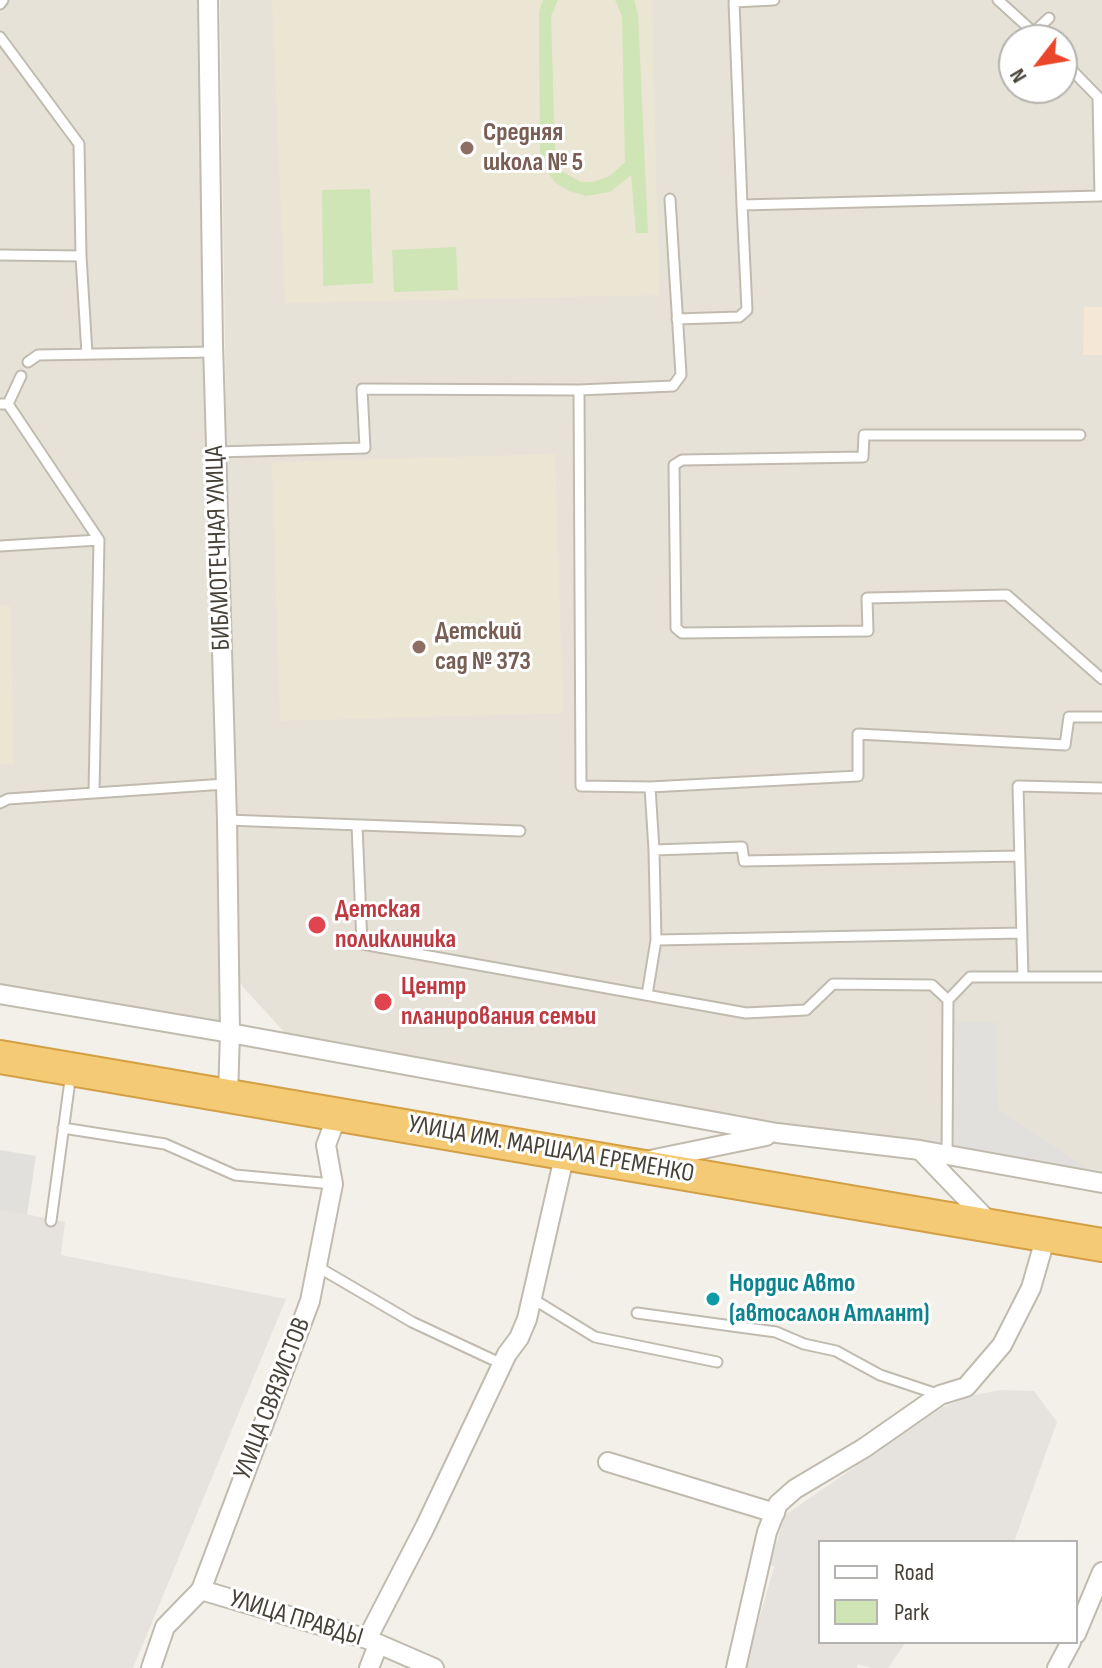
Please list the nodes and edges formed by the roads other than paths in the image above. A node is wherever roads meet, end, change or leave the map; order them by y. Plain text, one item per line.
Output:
1 (208, 0) edge
2 (774, 0) edge
3 (998, 0) edge
4 (1049, 18) dead end
5 (1025, 24) edge
6 (1043, 24) edge
7 (0, 37) edge
8 (1078, 76) edge
9 (670, 199) dead end
10 (742, 205) junction
11 (0, 255) edge
12 (81, 256) junction
13 (677, 319) junction
14 (213, 352) junction
15 (87, 354) junction
16 (28, 362) dead end
17 (21, 376) dead end
18 (579, 390) junction
19 (4, 404) edge
20 (1080, 435) dead end
21 (216, 452) junction
22 (99, 540) junction
23 (0, 546) edge
24 (1102, 679) edge
25 (1102, 717) edge
26 (225, 784) junction
27 (650, 787) junction
28 (1102, 788) edge
29 (94, 793) junction
30 (0, 803) edge
31 (227, 820) junction
32 (357, 825) junction
33 (520, 831) dead end
34 (654, 850) junction
35 (1020, 856) junction
36 (1022, 933) junction
37 (656, 940) junction
38 (1023, 977) junction
39 (1102, 977) edge
40 (0, 994) edge
41 (647, 995) junction
42 (948, 1000) junction
43 (230, 1033) junction
44 (0, 1057) edge
45 (71, 1070) junction
46 (228, 1096) junction
47 (338, 1113) junction
48 (63, 1128) junction
49 (777, 1133) junction
50 (920, 1150) junction
51 (565, 1153) junction
52 (947, 1155) junction
53 (630, 1164) junction
54 (1102, 1183) edge
55 (333, 1184) junction
56 (51, 1221) dead end
57 (993, 1226) junction
58 (1046, 1236) junction
59 (1102, 1245) edge
60 (318, 1267) junction
61 (533, 1299) junction
62 (637, 1313) dead end
63 (717, 1362) dead end
64 (502, 1364) junction
65 (940, 1395) junction
66 (608, 1462) dead end
67 (775, 1513) junction
68 (1102, 1572) edge
69 (201, 1590) junction
70 (1078, 1629) edge
71 (373, 1642) junction
72 (1070, 1644) edge
73 (151, 1668) edge
74 (369, 1668) edge
75 (434, 1668) edge
76 (736, 1668) edge
77 (1057, 1668) edge

1 - 14 street, БИБЛИОТЕЧНАЯ УЛИЦА
2 - 10 lane
3 - 5 lane
4 - 6 lane
7 - 12 lane
8 - 10 lane
9 - 13 lane
10 - 13 lane
11 - 12 lane
12 - 15 lane
13 - 18 lane
14 - 15 lane
14 - 21 street, БИБЛИОТЕЧНАЯ УЛИЦА
15 - 16 lane
17 - 19 lane
18 - 21 lane
18 - 27 lane
19 - 22 lane
20 - 24 lane
21 - 26 street, БИБЛИОТЕЧНАЯ УЛИЦА
22 - 23 lane
22 - 29 lane
25 - 27 lane
26 - 29 lane
26 - 31 street, БИБЛИОТЕЧНАЯ УЛИЦА
27 - 34 lane
28 - 35 lane
29 - 30 lane
31 - 32 lane
31 - 43 street, БИБЛИОТЕЧНАЯ УЛИЦА
32 - 33 lane
32 - 41 lane
34 - 35 lane
34 - 37 lane
35 - 36 lane
36 - 37 lane
36 - 38 lane
37 - 41 lane
38 - 39 lane
38 - 42 lane
40 - 43 street
41 - 42 lane
42 - 52 lane
43 - 46 street, БИБЛИОТЕЧНАЯ УЛИЦА
43 - 49 street
44 - 45 highway, УЛИЦА ИМ. МАРШАЛА ЕРЕМЕНКО
45 - 46 highway, УЛИЦА ИМ. МАРШАЛА ЕРЕМЕНКО
45 - 48 lane
46 - 47 highway, УЛИЦА ИМ. МАРШАЛА ЕРЕМЕНКО
47 - 51 highway, УЛИЦА ИМ. МАРШАЛА ЕРЕМЕНКО
47 - 55 street, УЛИЦА СВЯЗИСТОВ
48 - 55 lane
48 - 56 lane
49 - 50 street
49 - 53 street
50 - 52 street
50 - 57 street
51 - 53 highway, УЛИЦА ИМ. МАРШАЛА ЕРЕМЕНКО
51 - 61 street
52 - 54 street
53 - 57 highway, УЛИЦА ИМ. МАРШАЛА ЕРЕМЕНКО
55 - 60 street, УЛИЦА СВЯЗИСТОВ
57 - 58 highway, УЛИЦА ИМ. МАРШАЛА ЕРЕМЕНКО
58 - 59 highway, УЛИЦА ИМ. МАРШАЛА ЕРЕМЕНКО
58 - 65 street
60 - 64 lane
60 - 69 street, УЛИЦА СВЯЗИСТОВ
61 - 63 lane
61 - 64 street
62 - 65 lane
64 - 71 street
65 - 67 street
66 - 67 street
67 - 76 street
68 - 70 street
69 - 71 street, УЛИЦА ПРАВДЫ
69 - 73 street, УЛИЦА СВЯЗИСТОВ
71 - 74 street
71 - 75 street, УЛИЦА ПРАВДЫ
72 - 77 street

